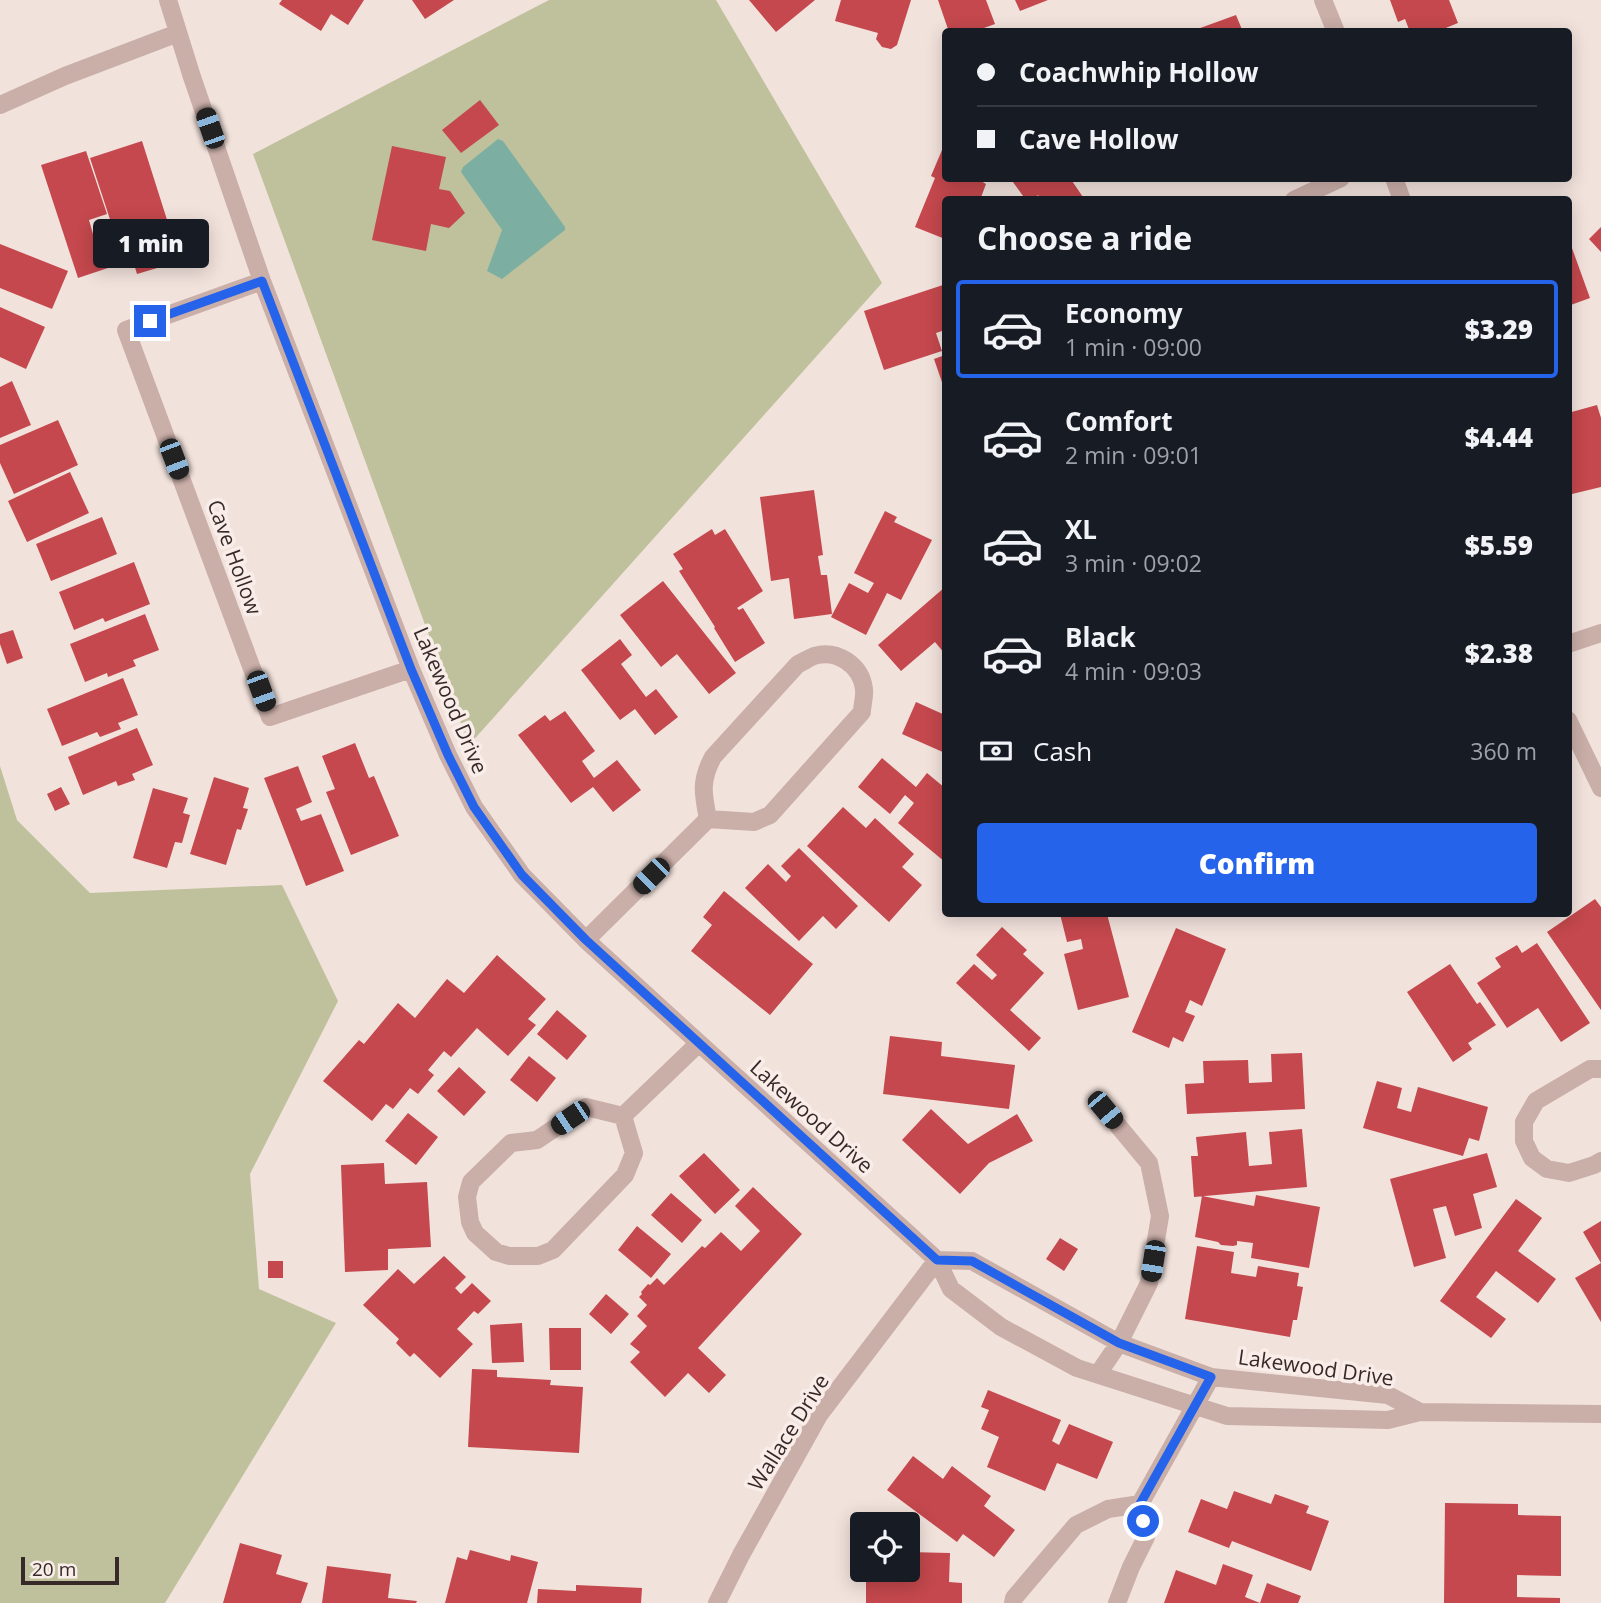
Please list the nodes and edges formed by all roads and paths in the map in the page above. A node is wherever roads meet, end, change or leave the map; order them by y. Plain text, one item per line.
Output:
1 (169, 0) edge
2 (1323, 0) edge
3 (1334, 28) edge
4 (178, 33) junction
5 (0, 105) edge
6 (1332, 182) edge
7 (1302, 196) edge
8 (262, 281) junction
9 (1601, 633) edge
10 (1572, 643) edge
11 (411, 669) junction
12 (1572, 728) edge
13 (1601, 788) edge
14 (708, 819) junction
15 (586, 940) junction
16 (699, 1043) junction
17 (1601, 1069) edge
18 (1105, 1110) dead end
19 (623, 1116) junction
20 (1601, 1161) edge
21 (937, 1260) junction
22 (1119, 1343) junction
23 (1098, 1374) junction
24 (1211, 1377) junction
25 (1195, 1406) junction
26 (1420, 1412) junction
27 (1601, 1414) edge
28 (1140, 1504) junction
29 (717, 1603) edge
30 (1013, 1603) edge
31 (1117, 1603) edge

1 - 4 street, Lakewood Drive
2 - 3 street
4 - 5 street
4 - 8 street, Lakewood Drive
6 - 7 street
8 - 11 street, Lakewood Drive
8 - 11 street, Cave Hollow
9 - 10 street
11 - 15 street, Lakewood Drive
12 - 13 street
14 - 14 street
14 - 15 street
15 - 16 street, Lakewood Drive
16 - 19 street
16 - 21 street, Lakewood Drive
17 - 20 street
18 - 22 street
19 - 19 street
21 - 22 street, Lakewood Drive
21 - 23 street, Lakewood Drive
21 - 29 street, Wallace Drive
22 - 23 street
22 - 24 street, Lakewood Drive
23 - 25 street, Lakewood Drive
24 - 25 street
24 - 26 street, Lakewood Drive
25 - 26 street, Lakewood Drive
25 - 28 street
26 - 27 street, Lakewood Drive
28 - 30 street
28 - 31 street

